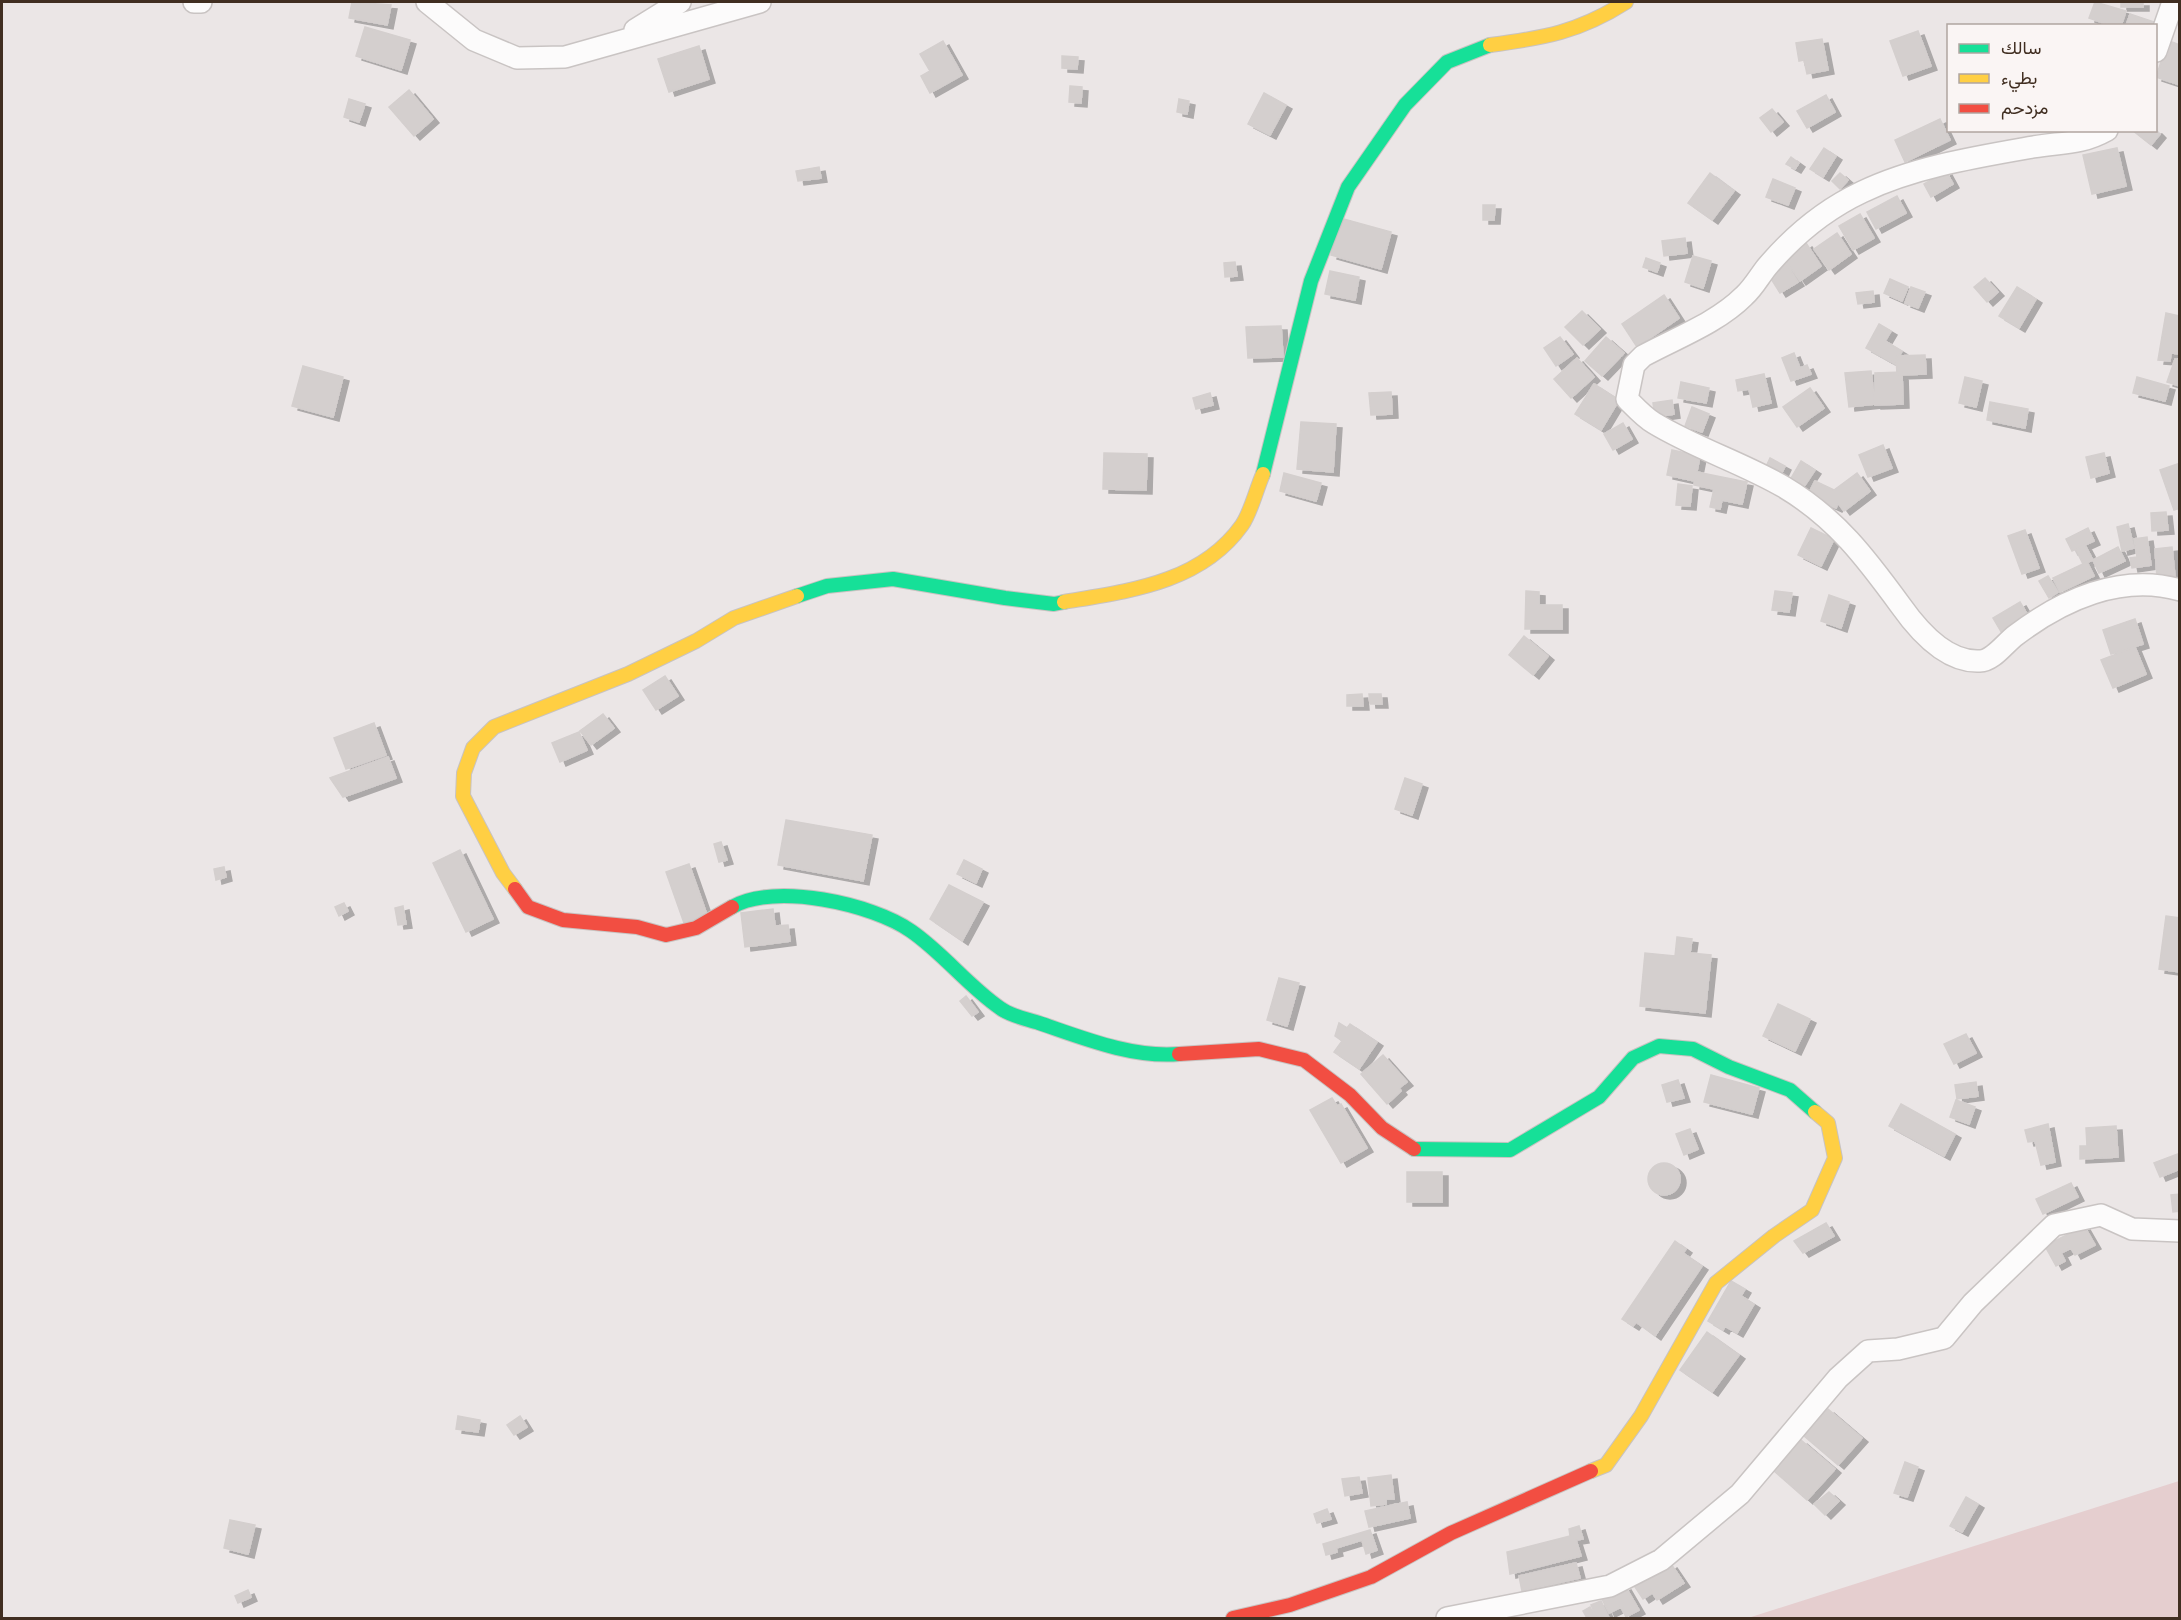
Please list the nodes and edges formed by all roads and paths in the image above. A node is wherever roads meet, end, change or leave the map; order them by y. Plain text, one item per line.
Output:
1 (194, 2) edge
2 (201, 2) edge
3 (427, 2) edge
4 (680, 2) edge
5 (760, 2) edge
6 (1626, 2) edge
7 (2173, 2) edge
8 (614, 43) junction
9 (2157, 48) edge
10 (2103, 132) edge
11 (2180, 590) edge
12 (2180, 1231) edge
13 (1233, 1618) edge
14 (1447, 1618) edge

1 - 2 street
3 - 8 street
4 - 8 street
5 - 8 street
6 - 13 street
7 - 9 street
10 - 11 street
12 - 14 street

